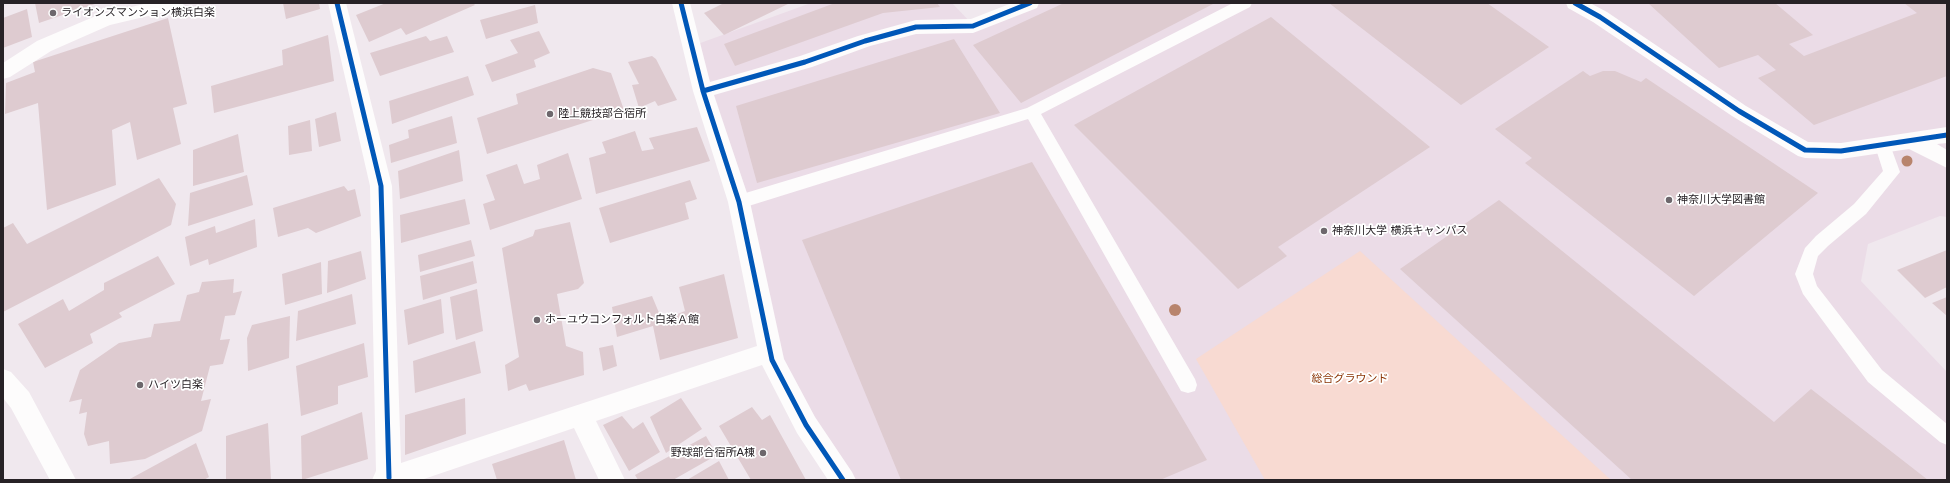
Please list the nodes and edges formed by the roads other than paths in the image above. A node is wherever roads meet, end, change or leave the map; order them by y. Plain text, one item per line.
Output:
1 (175, 3) edge
2 (337, 3) edge
3 (682, 3) edge
4 (1030, 3) edge
5 (1245, 3) edge
6 (1575, 3) edge
7 (3, 72) edge
8 (703, 91) junction
9 (1032, 112) junction
10 (1947, 135) edge
11 (1913, 141) junction
12 (1883, 146) junction
13 (1947, 160) edge
14 (739, 202) junction
15 (770, 352) junction
16 (3, 380) edge
17 (1188, 385) dead end
18 (580, 415) junction
19 (1947, 436) edge
20 (387, 479) edge
21 (63, 480) edge
22 (612, 480) edge
23 (843, 480) edge

1 - 7 street
2 - 20 street
3 - 8 street
4 - 8 street
5 - 9 lane
6 - 12 street
8 - 14 street
9 - 14 lane
9 - 17 lane
10 - 11 street
11 - 12 street
11 - 13 street
12 - 19 lane
14 - 15 street
15 - 18 street
15 - 23 street
16 - 21 street
18 - 20 street
18 - 22 street

